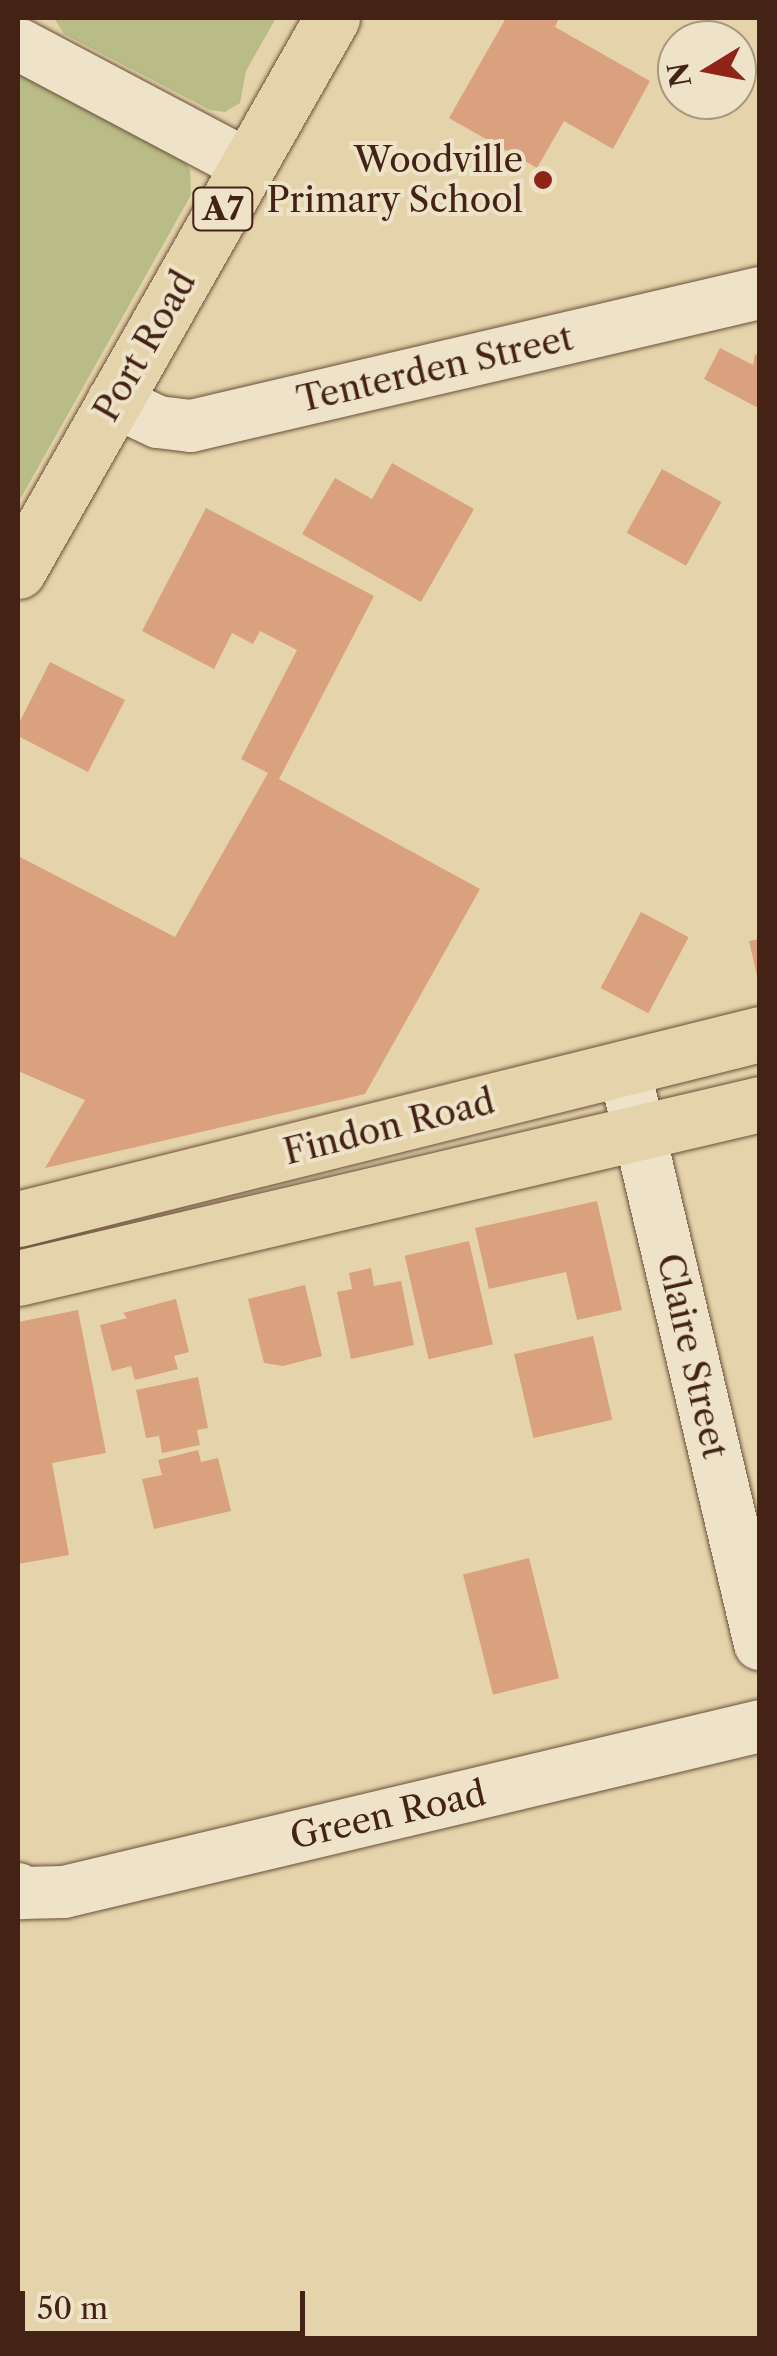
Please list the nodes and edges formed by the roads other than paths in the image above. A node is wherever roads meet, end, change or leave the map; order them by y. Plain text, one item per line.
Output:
1 (332, 18) edge
2 (18, 44) edge
3 (248, 166) junction
4 (760, 293) edge
5 (113, 401) junction
6 (18, 571) edge
7 (760, 1034) edge
8 (624, 1068) junction
9 (760, 1104) edge
10 (638, 1132) junction
11 (18, 1219) edge
12 (18, 1278) edge
13 (760, 1644) edge
14 (760, 1726) edge
15 (19, 1895) edge

1 - 3 main road, Port Road / A7
2 - 3 street
3 - 5 main road, Port Road / A7
4 - 5 street, Tenterden Street
5 - 6 main road, Port Road / A7
7 - 8 main road, Findon Road
8 - 10 street, Claire Street
8 - 11 main road, Findon Road
9 - 10 main road, Findon Road
10 - 12 main road, Findon Road
10 - 13 street, Claire Street
14 - 15 street, Green Road

